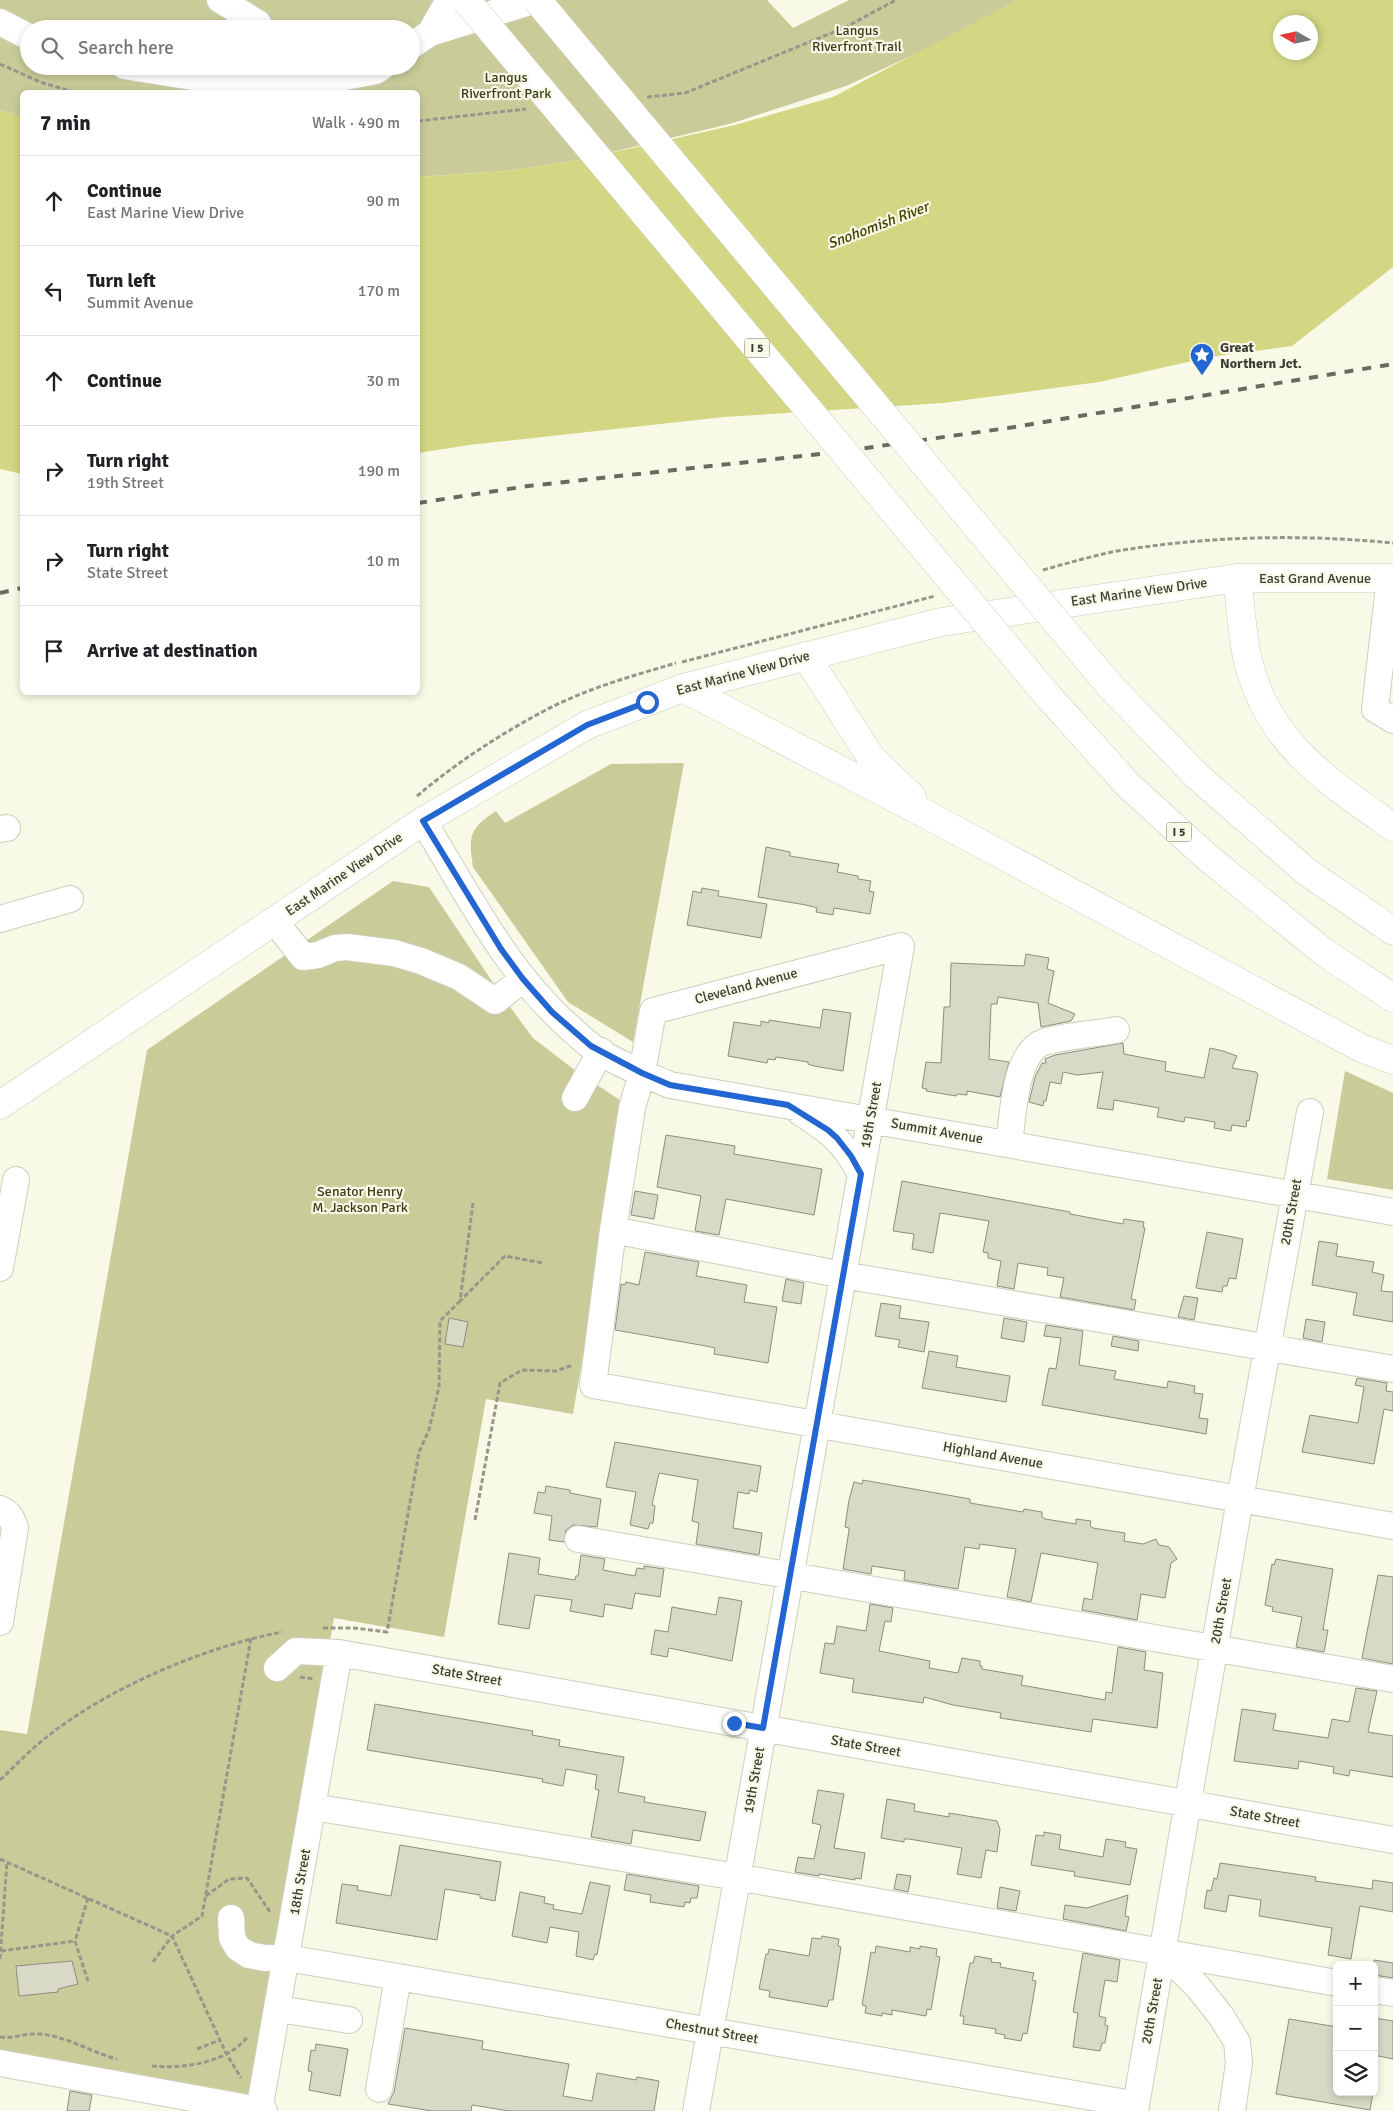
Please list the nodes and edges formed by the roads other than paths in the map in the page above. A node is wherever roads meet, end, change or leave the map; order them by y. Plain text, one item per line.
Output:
1 (220, 0) edge
2 (449, 0) edge
3 (466, 0) edge
4 (536, 0) edge
5 (253, 20) edge
6 (0, 22) edge
7 (20, 32) edge
8 (420, 39) edge
9 (180, 75) edge
10 (261, 75) edge
11 (275, 75) edge
12 (352, 75) edge
13 (1237, 578) junction
14 (1391, 578) edge
15 (806, 656) junction
16 (683, 688) junction
17 (1384, 715) edge
18 (419, 809) junction
19 (934, 819) junction
20 (1393, 827) edge
21 (70, 898) dead end
22 (0, 919) edge
23 (274, 920) junction
24 (1393, 931) edge
25 (900, 946) joint
26 (523, 979) junction
27 (1393, 998) edge
28 (1116, 1030) dead end
29 (601, 1052) junction
30 (1393, 1060) edge
31 (642, 1073) junction
32 (574, 1098) dead end
33 (0, 1105) edge
34 (788, 1105) junction
35 (1310, 1112) dead end
36 (870, 1119) junction
37 (1009, 1144) junction
38 (861, 1174) junction
39 (16, 1180) dead end
40 (1294, 1195) junction
41 (1393, 1212) edge
42 (612, 1230) junction
43 (0, 1268) edge
44 (843, 1275) junction
45 (1267, 1347) junction
46 (1393, 1369) edge
47 (817, 1423) junction
48 (1240, 1499) junction
49 (0, 1509) edge
50 (1393, 1526) edge
51 (578, 1538) dead end
52 (790, 1575) junction
53 (0, 1622) edge
54 (1215, 1648) junction
55 (339, 1653) junction
56 (277, 1668) dead end
57 (1393, 1679) edge
58 (763, 1728) junction
59 (1188, 1804) junction
60 (313, 1807) junction
61 (1393, 1840) edge
62 (737, 1877) junction
63 (232, 1918) dead end
64 (1163, 1952) junction
65 (287, 1958) junction
66 (398, 1976) junction
67 (1333, 1982) edge
68 (1378, 1991) edge
69 (1393, 1993) edge
70 (278, 2009) junction
71 (349, 2020) dead end
72 (710, 2031) junction
73 (0, 2063) edge
74 (379, 2089) dead end
75 (261, 2111) edge
76 (696, 2111) edge
77 (1135, 2111) edge
78 (1232, 2111) edge

1 - 5 street
2 - 8 street
3 - 27 main road, I 5, bridge
4 - 8 street
4 - 24 main road, bridge
6 - 7 street
9 - 10 street
11 - 12 street
13 - 14 main road, East Grand Avenue
13 - 15 main road, East Marine View Drive
13 - 20 main road
14 - 17 street
15 - 16 main road, East Marine View Drive
15 - 19 main road
16 - 18 main road, East Marine View Drive
16 - 19 main road
18 - 23 main road, East Marine View Drive
18 - 26 street, Summit Avenue
19 - 30 main road
21 - 22 street
23 - 26 street
23 - 33 main road, East Marine View Drive
25 - 31 street, Cleveland Avenue
25 - 36 street, 19th Street
26 - 29 street, Summit Avenue
28 - 37 street
29 - 31 street, Summit Avenue
29 - 32 street
31 - 34 street, Summit Avenue
31 - 42 street
34 - 36 street, Summit Avenue
34 - 38 street
35 - 40 street, 20th Street
36 - 37 street, Summit Avenue
36 - 38 street, 19th Street
37 - 40 street, Summit Avenue
38 - 44 street, 19th Street
39 - 43 street
40 - 41 street, Summit Avenue
40 - 45 street, 20th Street
42 - 44 street
42 - 47 street, Highland Avenue
44 - 45 street
44 - 47 street, 19th Street
45 - 46 street
45 - 48 street, 20th Street
47 - 48 street, Highland Avenue
47 - 52 street, 19th Street
48 - 50 street, Highland Avenue
48 - 54 street, 20th Street
49 - 53 street
51 - 52 street
52 - 54 street
52 - 58 street, 19th Street
54 - 57 street
54 - 59 street, 20th Street
55 - 56 street, State Street
55 - 58 street, State Street
55 - 60 street, 18th Street
58 - 59 street, State Street
58 - 62 street, 19th Street
59 - 61 street, State Street
59 - 64 street, 20th Street
60 - 62 street
60 - 65 street, 18th Street
62 - 64 street
62 - 72 street, 19th Street
63 - 65 street, Chestnut Street
64 - 67 street
64 - 77 street, 20th Street
64 - 78 street
65 - 66 street, Chestnut Street
65 - 70 street, 18th Street
66 - 72 street, Chestnut Street
66 - 74 street
68 - 69 street
70 - 71 street
70 - 75 street, 18th Street
72 - 76 street, 19th Street
72 - 77 street, Chestnut Street
73 - 75 street

